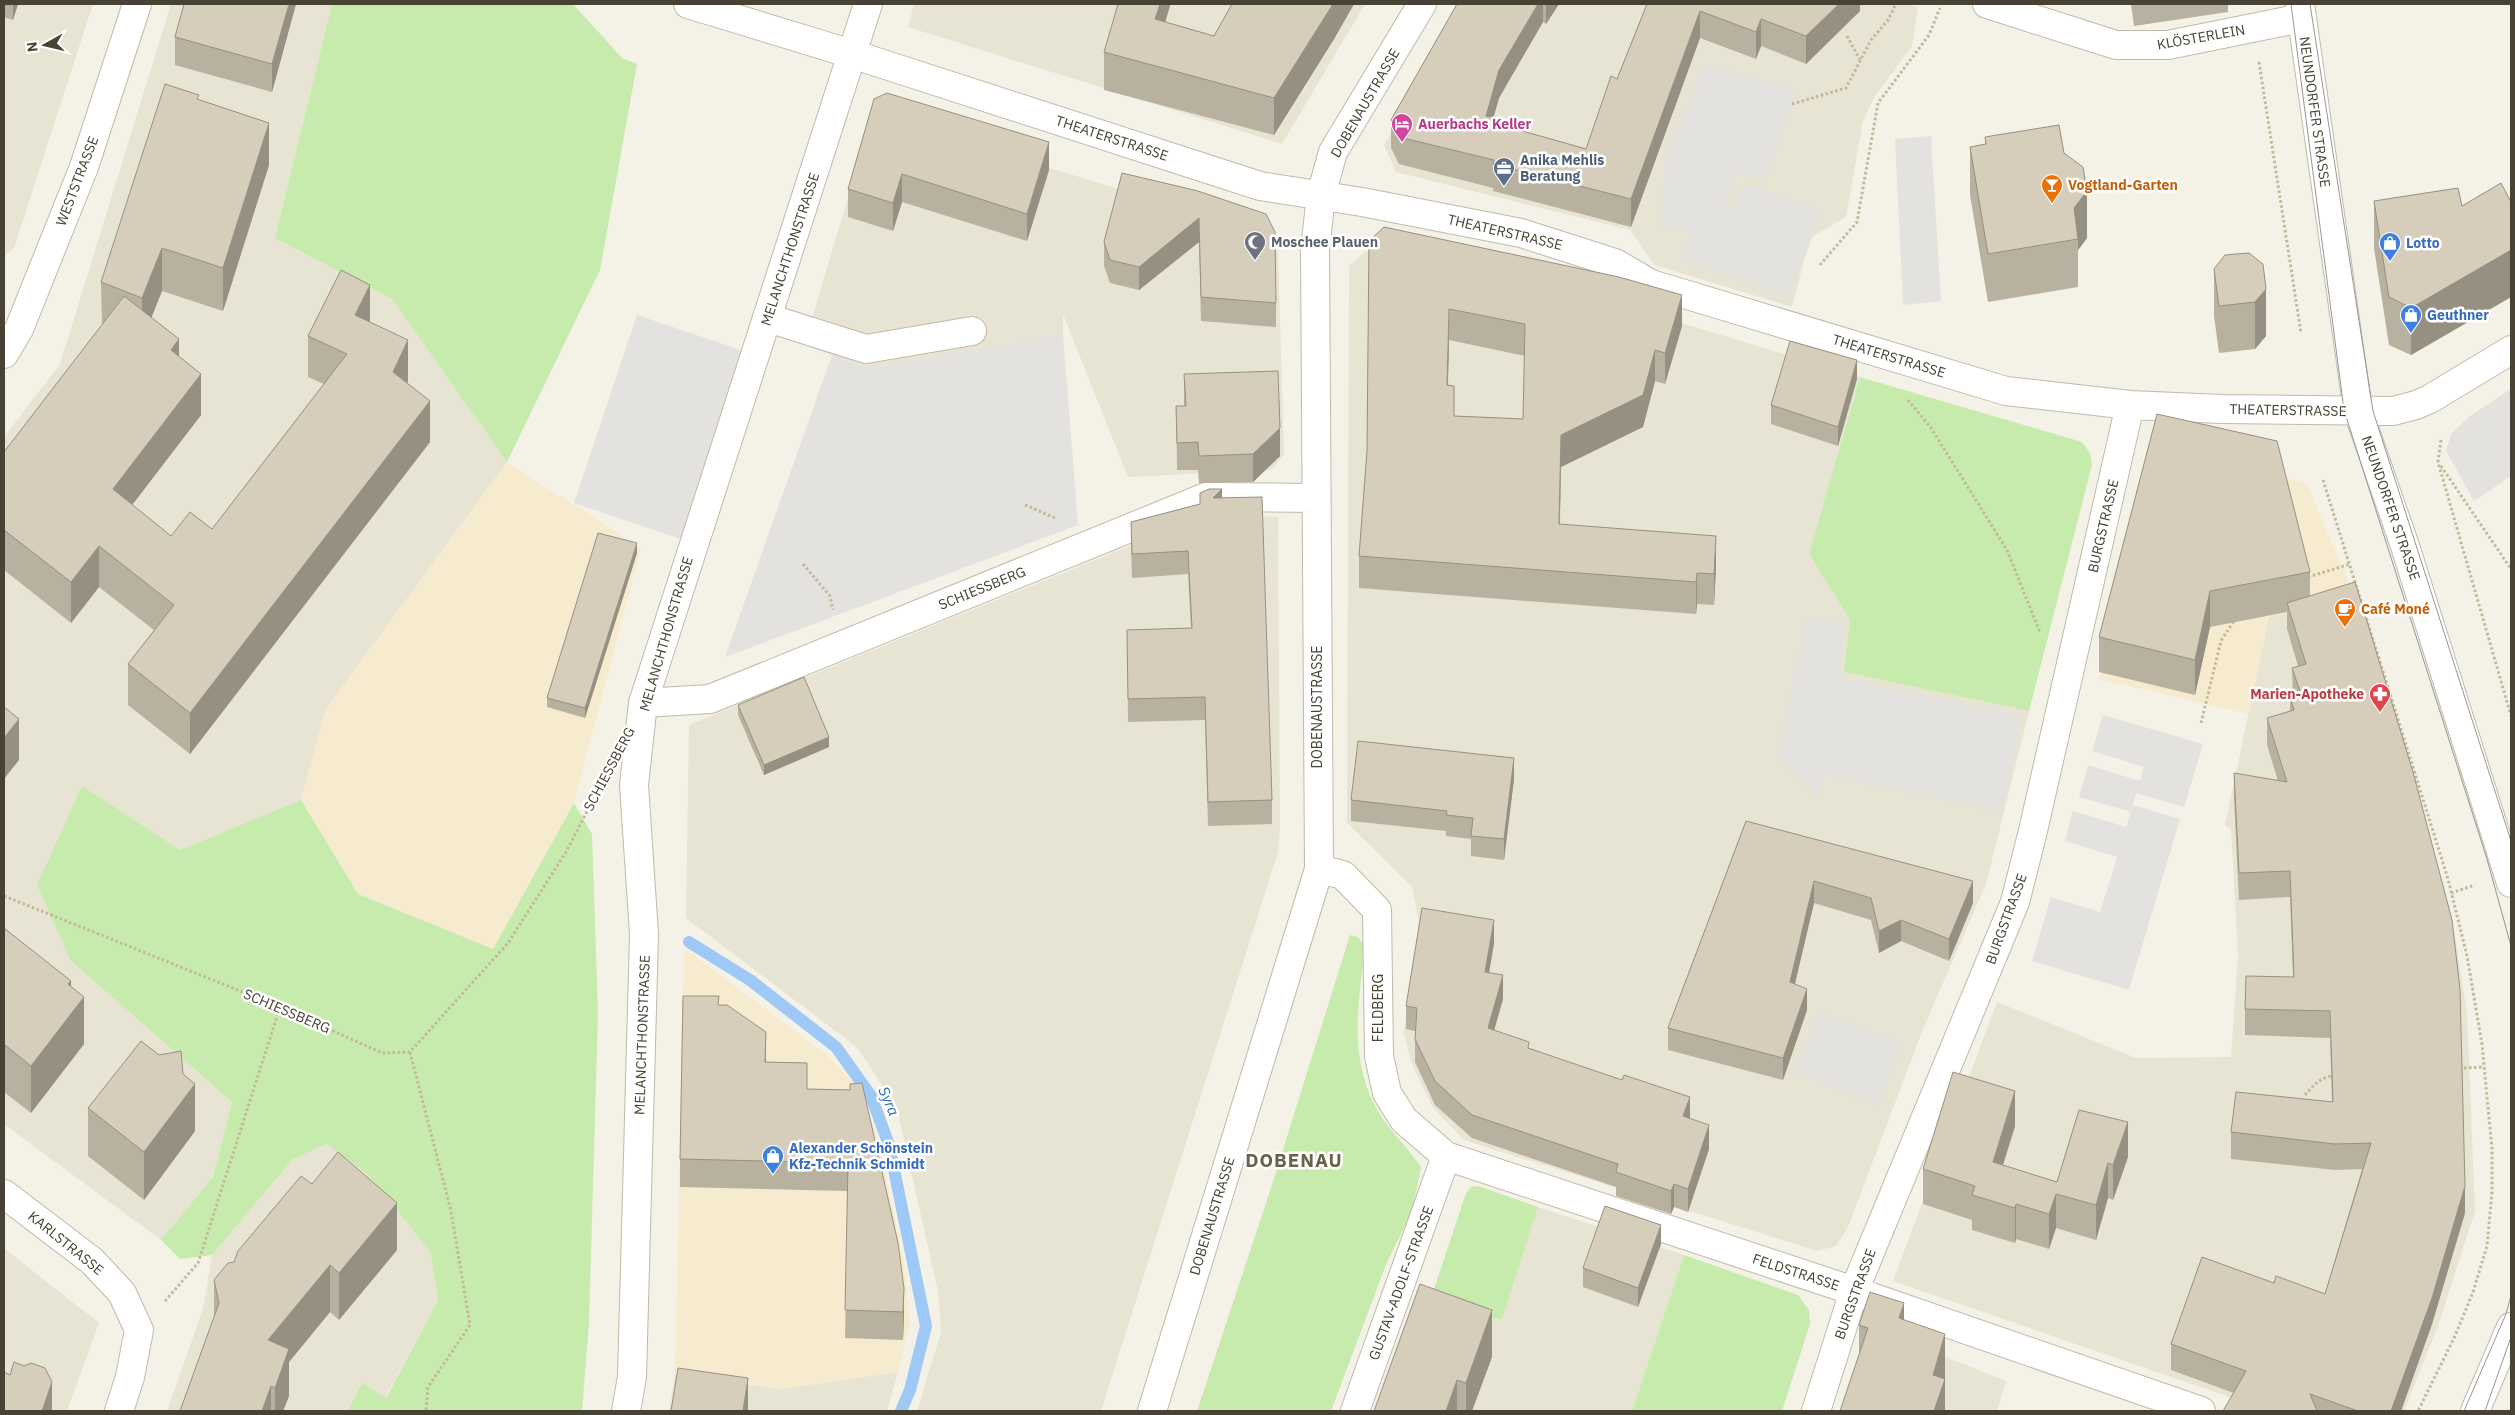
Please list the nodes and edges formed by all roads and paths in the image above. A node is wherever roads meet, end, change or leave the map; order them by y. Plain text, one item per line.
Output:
1 (137, 4) edge
2 (688, 4) edge
3 (868, 4) edge
4 (1422, 4) edge
5 (1896, 4) edge
6 (1986, 4) edge
7 (1940, 8) dead end
8 (2301, 11) edge
9 (1847, 36) dead end
10 (852, 54) junction
11 (2258, 57) dead end
12 (1861, 60) junction
13 (1792, 104) dead end
14 (1321, 195) junction
15 (1820, 265) dead end
16 (768, 318) junction
17 (11, 324) edge
18 (972, 331) dead end
19 (2301, 333) dead end
20 (2511, 350) edge
21 (4, 354) edge
22 (1907, 393) dead end
23 (2130, 405) junction
24 (2358, 411) junction
25 (2441, 440) dead end
26 (2438, 462) junction
27 (2323, 480) dead end
28 (1315, 498) junction
29 (803, 564) dead end
30 (2350, 564) junction
31 (2511, 569) edge
32 (2304, 578) edge
33 (2240, 611) edge
34 (2047, 634) dead end
35 (843, 644) junction
36 (643, 703) junction
37 (2511, 716) edge
38 (2201, 723) dead end
39 (598, 790) dead end
40 (1319, 869) junction
41 (2511, 883) edge
42 (4, 896) edge
43 (280, 1007) junction
44 (410, 1052) junction
45 (2484, 1067) junction
46 (2464, 1068) edge
47 (2337, 1076) edge
48 (2305, 1095) dead end
49 (1446, 1156) junction
50 (4, 1194) edge
51 (1854, 1291) junction
52 (2511, 1327) edge
53 (139, 1330) junction
54 (119, 1411) edge
55 (426, 1411) edge
56 (626, 1411) edge
57 (1152, 1411) edge
58 (1355, 1411) edge
59 (1816, 1411) edge
60 (2201, 1411) edge
61 (2418, 1411) edge
62 (2475, 1411) edge

1 - 17 street, WESTSTRASSE
2 - 10 street, THEATERSTRASSE
3 - 10 street, MELANCHTHONSTRASSE
4 - 14 street, DOBENAUSTRASSE
5 - 12 path
6 - 8 street, KLÖSTERLEIN
7 - 15 path
8 - 24 street, NEUNDORFER STRASSE
9 - 12 path
10 - 14 street, THEATERSTRASSE
10 - 16 street, MELANCHTHONSTRASSE
11 - 19 path
12 - 13 path
14 - 23 street, THEATERSTRASSE
14 - 28 street, DOBENAUSTRASSE
16 - 18 street
16 - 36 street, MELANCHTHONSTRASSE
17 - 21 street, WESTSTRASSE
20 - 24 street, THEATERSTRASSE
22 - 34 path
23 - 24 street, THEATERSTRASSE
23 - 51 street, BURGSTRASSE
24 - 41 street, NEUNDORFER STRASSE
25 - 26 path
26 - 31 path
26 - 37 path
27 - 30 path
28 - 35 street, SCHIESSBERG
28 - 40 street, DOBENAUSTRASSE
29 - 35 path
30 - 32 path
30 - 45 path
33 - 38 path
35 - 36 street, SCHIESSBERG
36 - 56 street, MELANCHTHONSTRASSE
39 - 44 path, SCHIESSBERG
40 - 49 street, FELDBERG
40 - 57 street, DOBENAUSTRASSE
42 - 43 path, SCHIESSBERG
43 - 44 path, SCHIESSBERG
43 - 53 path
44 - 55 path
45 - 46 path
45 - 61 path
47 - 48 path
49 - 51 street, FELDSTRASSE
49 - 58 street, GUSTAV-ADOLF-STRASSE
50 - 53 street, KARLSTRASSE
51 - 59 street, BURGSTRASSE
51 - 60 street, FELDSTRASSE
52 - 62 street
53 - 54 street

